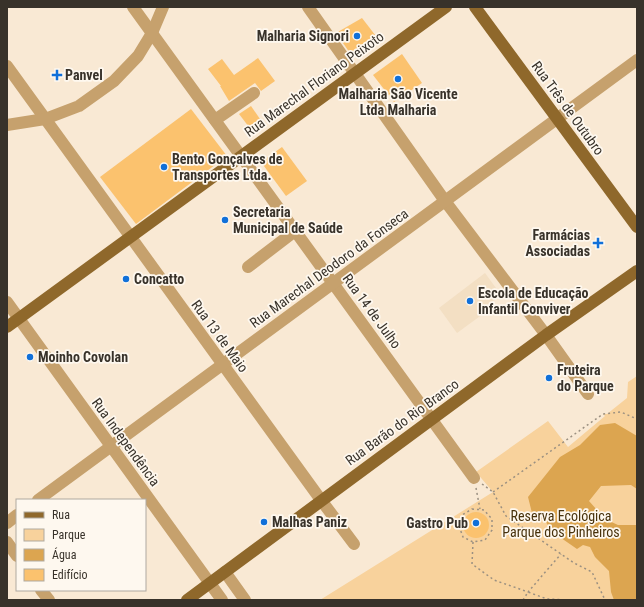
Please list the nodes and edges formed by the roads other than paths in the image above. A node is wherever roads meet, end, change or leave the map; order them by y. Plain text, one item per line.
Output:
1 (132, 7) edge
2 (163, 7) edge
3 (308, 7) edge
4 (446, 7) edge
5 (475, 7) edge
6 (152, 33) junction
7 (637, 60) edge
8 (7, 66) edge
9 (354, 74) junction
10 (254, 93) dead end
11 (45, 119) junction
12 (558, 119) junction
13 (214, 120) junction
14 (7, 125) edge
15 (241, 156) junction
16 (445, 202) junction
17 (637, 227) edge
18 (295, 231) junction
19 (131, 237) junction
20 (248, 267) dead end
21 (637, 271) edge
22 (333, 284) junction
23 (7, 302) edge
24 (19, 319) junction
25 (7, 327) edge
26 (546, 335) junction
27 (223, 364) junction
28 (588, 394) dead end
29 (431, 419) junction
30 (111, 446) junction
31 (474, 478) road end
32 (39, 499) edge
33 (321, 500) junction
34 (16, 516) edge
35 (7, 523) edge
36 (7, 542) edge
37 (354, 544) dead end
38 (16, 555) edge
39 (225, 572) junction
40 (210, 583) junction
41 (42, 591) edge
42 (49, 600) edge
43 (187, 600) edge
44 (222, 600) edge
45 (245, 600) edge

1 - 6 street, Rua 14 de Julho
2 - 6 street
3 - 9 street
4 - 9 main road, Rua Marechal Floriano Peixoto
5 - 12 main road, Rua Três de Outubro
6 - 11 street
6 - 13 street, Rua 14 de Julho
7 - 12 street, Rua Marechal Deodoro da Fonseca
8 - 11 street, Rua 13 de Maio
9 - 15 main road, Rua Marechal Floriano Peixoto
9 - 16 street
10 - 13 street
11 - 14 street
11 - 19 street, Rua 13 de Maio
12 - 16 street, Rua Marechal Deodoro da Fonseca
12 - 17 main road, Rua Três de Outubro
13 - 15 street, Rua 14 de Julho
15 - 18 street, Rua 14 de Julho
15 - 19 main road, Rua Marechal Floriano Peixoto
16 - 22 street, Rua Marechal Deodoro da Fonseca
16 - 26 street
18 - 20 street
18 - 22 street, Rua 14 de Julho
19 - 24 main road, Rua Marechal Floriano Peixoto
19 - 27 street, Rua 13 de Maio
21 - 26 main road, Rua Barão do Rio Branco
22 - 27 street, Rua Marechal Deodoro da Fonseca
22 - 29 street, Rua 14 de Julho
23 - 24 street, Rua Independência
24 - 25 main road, Rua Marechal Floriano Peixoto
24 - 30 street, Rua Independência
26 - 28 street
26 - 29 main road, Rua Barão do Rio Branco
27 - 30 street, Rua Marechal Deodoro da Fonseca
27 - 33 street, Rua 13 de Maio
29 - 31 street, Rua 14 de Julho
29 - 33 main road, Rua Barão do Rio Branco
30 - 32 street, Rua Marechal Deodoro da Fonseca
30 - 40 street, Rua Independência
33 - 37 street, Rua 13 de Maio
33 - 39 main road, Rua Barão do Rio Branco
34 - 35 street
36 - 38 street
39 - 40 main road, Rua Barão do Rio Branco
39 - 45 street
40 - 43 main road, Rua Barão do Rio Branco
40 - 44 street, Rua Independência
41 - 42 street

